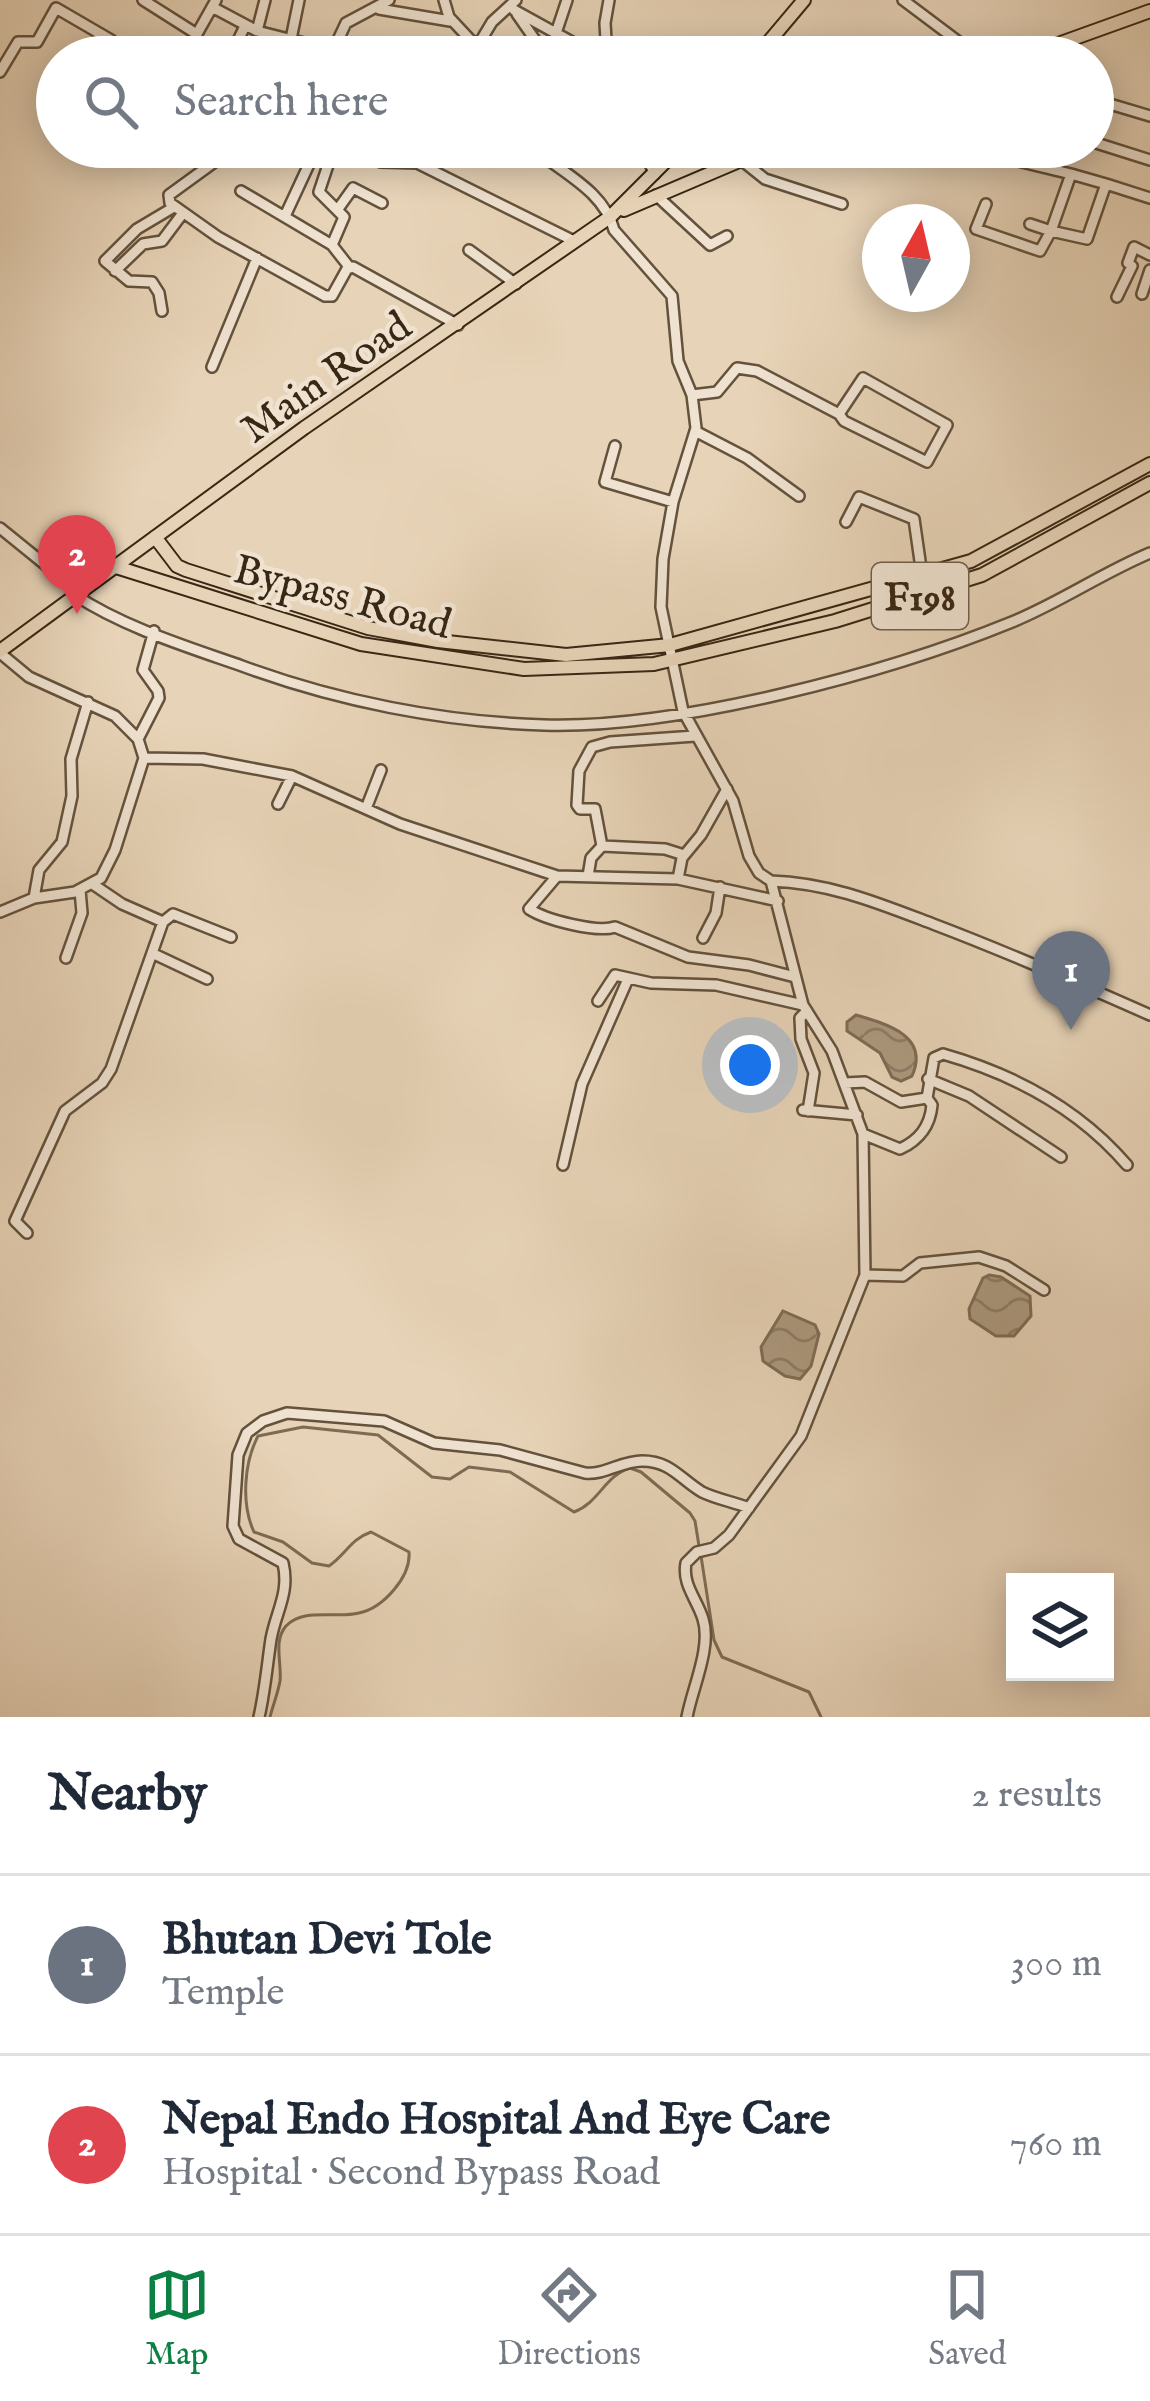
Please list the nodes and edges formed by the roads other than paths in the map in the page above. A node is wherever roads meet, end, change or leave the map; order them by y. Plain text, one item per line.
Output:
1 (143, 0) edge
2 (265, 0) edge
3 (299, 0) edge
4 (389, 0) edge
5 (444, 0) edge
6 (567, 0) edge
7 (592, 0) edge
8 (903, 0) edge
9 (798, 2) edge
10 (57, 4) edge
11 (214, 4) edge
12 (514, 5) edge
13 (608, 6) edge
14 (379, 9) junction
15 (1150, 11) edge
16 (454, 23) junction
17 (245, 26) junction
18 (257, 31) junction
19 (195, 33) junction
20 (556, 33) junction
21 (40, 36) edge
22 (105, 36) edge
23 (194, 36) edge
24 (240, 36) edge
25 (278, 36) edge
26 (292, 36) edge
27 (340, 36) edge
28 (467, 36) edge
29 (483, 36) edge
30 (533, 36) edge
31 (562, 36) edge
32 (605, 36) edge
33 (773, 36) edge
34 (951, 36) edge
35 (1080, 36) edge
36 (36, 41) edge
37 (0, 72) edge
38 (1114, 105) edge
39 (1150, 116) edge
40 (1114, 149) edge
41 (1150, 160) edge
42 (207, 168) edge
43 (309, 168) edge
44 (328, 168) edge
45 (427, 168) edge
46 (563, 168) edge
47 (718, 168) edge
48 (752, 168) edge
49 (1046, 168) edge
50 (661, 169) joint
51 (1071, 174) junction
52 (1106, 184) junction
53 (676, 185) junction
54 (242, 191) dead end
55 (656, 195) junction
56 (1150, 198) edge
57 (824, 199) junction
58 (382, 203) dead end
59 (842, 204) dead end
60 (986, 204) dead end
61 (338, 209) junction
62 (179, 210) junction
63 (817, 215) dead end
64 (285, 216) junction
65 (610, 217) junction
66 (1030, 224) dead end
67 (1051, 231) junction
68 (727, 236) dead end
69 (1118, 240) dead end
70 (574, 241) junction
71 (332, 245) junction
72 (1134, 247) junction
73 (469, 250) dead end
74 (1150, 255) edge
75 (257, 258) junction
76 (350, 268) junction
77 (1150, 270) edge
78 (115, 271) junction
79 (516, 284) junction
80 (1142, 294) dead end
81 (1117, 297) dead end
82 (162, 310) dead end
83 (458, 325) junction
84 (212, 367) dead end
85 (692, 395) junction
86 (839, 414) junction
87 (695, 431) junction
88 (615, 446) dead end
89 (1150, 464) edge
90 (1150, 483) edge
91 (799, 496) dead end
92 (673, 502) junction
93 (846, 522) dead end
94 (0, 528) edge
95 (155, 537) junction
96 (1150, 554) edge
97 (113, 566) junction
98 (922, 575) junction
99 (206, 576) junction
100 (203, 592) junction
101 (929, 593) junction
102 (77, 594) junction
103 (154, 631) junction
104 (438, 641) junction
105 (0, 652) edge
106 (671, 652) junction
107 (436, 657) junction
108 (88, 702) junction
109 (683, 711) junction
110 (695, 736) junction
111 (138, 739) junction
112 (145, 758) junction
113 (382, 770) dead end
114 (292, 776) junction
115 (727, 789) junction
116 (278, 804) dead end
117 (367, 806) junction
118 (602, 847) junction
119 (684, 855) junction
120 (557, 876) junction
121 (588, 876) junction
122 (679, 879) junction
123 (771, 881) junction
124 (94, 885) junction
125 (720, 887) junction
126 (80, 890) junction
127 (34, 898) junction
128 (778, 901) junction
129 (0, 912) edge
130 (163, 922) junction
131 (231, 937) dead end
132 (703, 938) dead end
133 (154, 954) junction
134 (66, 958) dead end
135 (795, 977) junction
136 (207, 979) dead end
137 (628, 979) junction
138 (598, 1001) dead end
139 (805, 1008) junction
140 (1150, 1015) edge
141 (928, 1079) junction
142 (844, 1083) junction
143 (927, 1098) junction
144 (857, 1115) junction
145 (863, 1134) junction
146 (1060, 1157) dead end
147 (563, 1165) dead end
148 (1127, 1165) dead end
149 (27, 1233) dead end
150 (865, 1275) junction
151 (1044, 1290) dead end
152 (748, 1508) junction
153 (259, 1717) edge
154 (686, 1717) edge

1 - 19 street
2 - 18 street
3 - 26 street
4 - 14 street
5 - 16 street
6 - 20 street
7 - 13 street
8 - 34 street
9 - 33 main road
10 - 21 street
10 - 22 street
11 - 17 street
11 - 19 street
12 - 20 street
12 - 29 street
12 - 30 street
13 - 32 street
14 - 16 street
14 - 27 street
15 - 35 main road
16 - 28 street
17 - 18 street
17 - 24 street
18 - 25 street
19 - 23 street
20 - 31 street
36 - 37 street
38 - 39 street
40 - 41 street
42 - 62 street
43 - 64 street
44 - 61 street
45 - 70 street
46 - 65 street
47 - 53 main road
48 - 57 street
49 - 51 street
50 - 53 main road
50 - 65 main road, Main Road
51 - 52 street
51 - 67 street
52 - 56 street
52 - 67 street
53 - 55 main road
54 - 64 street
55 - 65 main road
55 - 68 street
57 - 59 street
57 - 63 street
58 - 61 street
60 - 67 street
61 - 71 street
62 - 75 street
62 - 78 street
62 - 78 street
64 - 71 street
65 - 70 main road, Main Road
65 - 85 street
66 - 67 street
69 - 72 street
70 - 79 main road, Main Road
71 - 76 street
72 - 74 street
72 - 81 street
73 - 79 street
75 - 76 street
75 - 84 street
76 - 83 street
77 - 80 street
78 - 82 street
79 - 83 main road, Main Road
83 - 95 main road, Main Road
85 - 86 street
85 - 87 street
86 - 86 street
87 - 91 street
87 - 92 street
88 - 92 street
89 - 98 main road, Bypass Road / F198
90 - 101 main road, Bypass Road / F198
92 - 106 street
93 - 98 street
94 - 102 street
95 - 97 main road, Main Road
95 - 99 main road, F198
96 - 109 street
97 - 100 main road, F198
97 - 102 main road, Main Road
98 - 101 street
98 - 106 main road, Bypass Road / F198
99 - 100 main road
99 - 104 main road, Bypass Road / F198
100 - 107 main road, Bypass Road / F198
101 - 106 main road, Bypass Road / F198
102 - 103 street
102 - 105 main road, Main Road
103 - 109 street
103 - 111 street
104 - 106 main road, Bypass Road / F198
104 - 107 main road
105 - 108 street
106 - 107 main road, Bypass Road / F198
106 - 109 street
108 - 111 street
108 - 127 street
109 - 110 street
110 - 115 street
110 - 118 street
111 - 112 street
112 - 114 street
112 - 124 street
113 - 117 street
114 - 116 street
114 - 117 street
115 - 119 street
115 - 123 street
117 - 120 street
118 - 119 street
118 - 121 street
119 - 122 street
120 - 121 street
120 - 135 street
121 - 122 street
122 - 125 street
123 - 128 street
123 - 140 street
124 - 126 street
124 - 130 street
125 - 128 street
125 - 132 street
126 - 127 street
126 - 134 street
127 - 129 street
128 - 135 street
130 - 131 street
130 - 133 street
133 - 136 street
133 - 149 street
135 - 139 street
137 - 138 street
137 - 139 street
137 - 147 street
139 - 142 street
139 - 144 street
141 - 143 street
141 - 146 street
141 - 148 street
142 - 143 street
142 - 144 street
143 - 145 street
144 - 145 street
145 - 150 street
150 - 151 street
150 - 152 street
152 - 153 street
152 - 154 street

